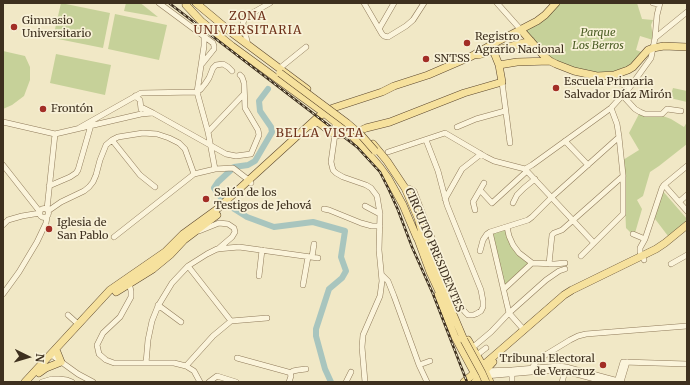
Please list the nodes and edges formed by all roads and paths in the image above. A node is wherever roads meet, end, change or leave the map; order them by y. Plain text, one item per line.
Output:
1 (158, 3) edge
2 (261, 3) edge
3 (270, 3) edge
4 (364, 3) edge
5 (394, 3) edge
6 (424, 3) edge
7 (497, 3) edge
8 (556, 3) edge
9 (653, 3) edge
10 (184, 4) edge
11 (660, 4) edge
12 (196, 7) edge
13 (260, 9) junction
14 (687, 12) edge
15 (378, 29) junction
16 (521, 30) junction
17 (204, 36) junction
18 (655, 38) junction
19 (531, 41) junction
20 (248, 46) junction
21 (306, 47) dead end
22 (493, 48) junction
23 (653, 48) junction
24 (687, 48) edge
25 (550, 61) junction
26 (202, 64) junction
27 (499, 65) junction
28 (280, 68) junction
29 (232, 71) dead end
30 (240, 76) dead end
31 (606, 76) junction
32 (293, 78) junction
33 (502, 82) junction
34 (287, 86) junction
35 (303, 86) junction
36 (630, 87) junction
37 (148, 92) junction
38 (196, 92) junction
39 (244, 94) junction
40 (298, 94) junction
41 (135, 96) junction
42 (623, 96) junction
43 (140, 100) junction
44 (141, 107) junction
45 (333, 108) junction
46 (611, 108) junction
47 (506, 111) junction
48 (681, 111) dead end
49 (153, 113) junction
50 (324, 113) junction
51 (141, 114) junction
52 (333, 120) junction
53 (3, 122) edge
54 (91, 123) junction
55 (457, 127) dead end
56 (360, 131) junction
57 (208, 132) junction
58 (54, 134) junction
59 (335, 134) junction
60 (351, 134) junction
61 (619, 137) junction
62 (368, 138) junction
63 (112, 140) junction
64 (426, 140) junction
65 (565, 141) junction
66 (510, 143) dead end
67 (361, 145) junction
68 (210, 146) junction
69 (388, 152) dead end
70 (481, 154) junction
71 (3, 165) edge
72 (588, 165) junction
73 (687, 166) edge
74 (214, 169) junction
75 (526, 170) junction
76 (5, 173) edge
77 (194, 174) junction
78 (623, 176) junction
79 (535, 179) junction
80 (250, 182) junction
81 (484, 183) dead end
82 (664, 185) junction
83 (49, 186) junction
84 (155, 187) dead end
85 (405, 188) junction
86 (480, 190) junction
87 (687, 195) edge
88 (552, 197) junction
89 (445, 199) junction
90 (679, 202) junction
91 (512, 203) dead end
92 (365, 206) dead end
93 (324, 209) dead end
94 (48, 210) junction
95 (475, 210) dead end
96 (687, 211) edge
97 (40, 212) junction
98 (380, 214) junction
99 (46, 217) junction
100 (573, 220) junction
101 (3, 225) edge
102 (687, 225) edge
103 (380, 226) junction
104 (507, 227) junction
105 (687, 230) edge
106 (197, 231) junction
107 (490, 232) junction
108 (632, 234) dead end
109 (114, 237) dead end
110 (420, 237) junction
111 (646, 239) junction
112 (594, 243) junction
113 (314, 244) dead end
114 (217, 249) junction
115 (262, 250) junction
116 (480, 251) dead end
117 (687, 255) edge
118 (581, 256) dead end
119 (313, 257) junction
120 (643, 258) junction
121 (532, 263) junction
122 (565, 263) dead end
123 (549, 264) junction
124 (671, 264) dead end
125 (188, 266) junction
126 (565, 269) dead end
127 (433, 271) junction
128 (381, 274) junction
129 (259, 276) dead end
130 (127, 284) junction
131 (303, 285) dead end
132 (504, 289) junction
133 (3, 294) edge
134 (158, 305) junction
135 (509, 312) junction
136 (68, 315) dead end
137 (267, 318) dead end
138 (231, 321) junction
139 (181, 322) dead end
140 (78, 324) junction
141 (687, 326) edge
142 (524, 330) junction
143 (462, 341) junction
144 (472, 348) junction
145 (486, 348) dead end
146 (502, 352) junction
147 (53, 355) junction
148 (478, 356) junction
149 (237, 358) dead end
150 (430, 361) dead end
151 (61, 362) junction
152 (469, 362) junction
153 (146, 363) junction
154 (687, 364) edge
155 (419, 365) junction
156 (186, 366) junction
157 (306, 369) dead end
158 (565, 369) junction
159 (531, 370) junction
160 (350, 372) dead end
161 (39, 373) junction
162 (290, 374) junction
163 (512, 374) junction
164 (487, 375) edge
165 (478, 380) edge
166 (589, 380) edge
167 (25, 382) edge
168 (31, 382) edge
169 (42, 382) edge
170 (72, 382) edge
171 (93, 382) edge
172 (200, 382) edge
173 (210, 382) edge
174 (236, 382) edge
175 (289, 382) edge
176 (346, 382) edge
177 (365, 382) edge
178 (427, 382) edge
179 (464, 382) edge
180 (512, 382) edge
181 (562, 382) edge
182 (606, 382) edge
183 (620, 382) edge

1 - 17 street
2 - 13 street
3 - 13 street
4 - 15 street
5 - 15 street
6 - 15 street
7 - 16 street
8 - 16 main road
9 - 11 street
10 - 12 main road, CIRCUITO PRESIDENTES
10 - 34 main road
11 - 18 street
12 - 20 main road
12 - 110 main road, CIRCUITO PRESIDENTES, bridge
13 - 20 street
14 - 18 street
16 - 19 main road
16 - 22 main road
17 - 26 street
17 - 26 street
18 - 23 street
19 - 22 main road
19 - 25 main road
20 - 28 main road
21 - 28 street
22 - 27 main road
22 - 45 main road
23 - 24 main road
23 - 31 main road
23 - 36 street
25 - 27 main road
25 - 31 main road
26 - 38 street
27 - 33 main road
28 - 32 main road
29 - 38 street
30 - 39 street
31 - 36 street
32 - 34 main road
32 - 35 main road
33 - 47 street
33 - 56 main road
34 - 40 main road
35 - 40 main road
35 - 45 main road
36 - 42 street
37 - 38 street
37 - 41 street
37 - 43 street
38 - 57 street
39 - 57 street
39 - 68 street
40 - 50 main road
41 - 43 street
41 - 54 street
42 - 46 street
42 - 48 street
43 - 44 street
44 - 49 street
44 - 51 street
45 - 50 main road
45 - 52 main road
45 - 56 main road
46 - 61 street
46 - 65 street
47 - 55 street
47 - 66 street
49 - 51 street
49 - 68 street
50 - 52 main road
50 - 80 main road
51 - 54 street
52 - 59 street
52 - 60 main road
53 - 58 street
54 - 58 street
54 - 83 street
56 - 60 main road
56 - 62 main road
57 - 68 street
58 - 83 street
59 - 60 main road
59 - 80 main road
59 - 98 street
60 - 67 main road
61 - 72 street
61 - 78 street
62 - 67 main road
62 - 85 main road
63 - 77 street
63 - 84 street
63 - 94 street
64 - 69 street
64 - 70 street
64 - 89 street
65 - 72 street
65 - 75 street
67 - 110 main road
68 - 74 street
70 - 75 street
70 - 89 street
71 - 76 street
72 - 88 street
73 - 82 street
74 - 77 street
74 - 80 street
75 - 79 street
75 - 86 street
76 - 97 street
77 - 109 street
78 - 100 street
78 - 112 street
79 - 88 street
79 - 91 street
80 - 106 main road
80 - 140 main road
81 - 86 street
82 - 90 street
82 - 111 street
83 - 94 street
85 - 89 street
85 - 110 main road
86 - 95 street
87 - 90 street
88 - 100 street
88 - 104 street
90 - 96 street
92 - 98 street
93 - 103 street
94 - 97 street
94 - 99 street
97 - 99 street
97 - 101 street
98 - 103 street
99 - 133 street
100 - 112 street
100 - 123 street
102 - 120 main road
103 - 128 street
104 - 107 street
104 - 121 street
105 - 120 main road
106 - 114 street
106 - 130 main road
107 - 116 street
107 - 132 street
108 - 111 street
110 - 127 main road, CIRCUITO PRESIDENTES
111 - 120 street
112 - 118 street
113 - 119 street
114 - 115 street
114 - 125 street
115 - 119 street
115 - 129 street
117 - 124 street
119 - 131 street
120 - 142 main road
120 - 146 main road
121 - 123 street
121 - 132 street
122 - 123 street
125 - 134 street
125 - 138 street
126 - 135 street
127 - 143 main road, CIRCUITO PRESIDENTES
127 - 144 main road
127 - 152 main road
128 - 155 street
128 - 177 street
130 - 147 main road
130 - 153 street
132 - 135 street
134 - 139 street
134 - 153 street
135 - 142 street
135 - 144 street
136 - 140 street
137 - 138 street
138 - 156 street
140 - 147 main road
141 - 159 street
142 - 146 main road
143 - 164 main road, CIRCUITO PRESIDENTES, bridge
143 - 165 main road, CIRCUITO PRESIDENTES
144 - 148 main road
145 - 148 street
146 - 164 main road
147 - 151 main road
147 - 161 main road
147 - 167 main road
148 - 152 main road
148 - 164 main road
149 - 162 street
150 - 155 street
151 - 161 main road
151 - 171 street
152 - 165 main road
153 - 156 street
154 - 183 street
155 - 178 street
156 - 172 street
157 - 162 street
158 - 159 street
158 - 166 street
158 - 181 street
158 - 183 street
159 - 163 street
159 - 164 street
160 - 176 street
161 - 168 main road
162 - 175 street
163 - 164 street
163 - 180 street
164 - 165 main road
164 - 165 street
165 - 179 main road
166 - 182 street
169 - 170 street
173 - 174 street

